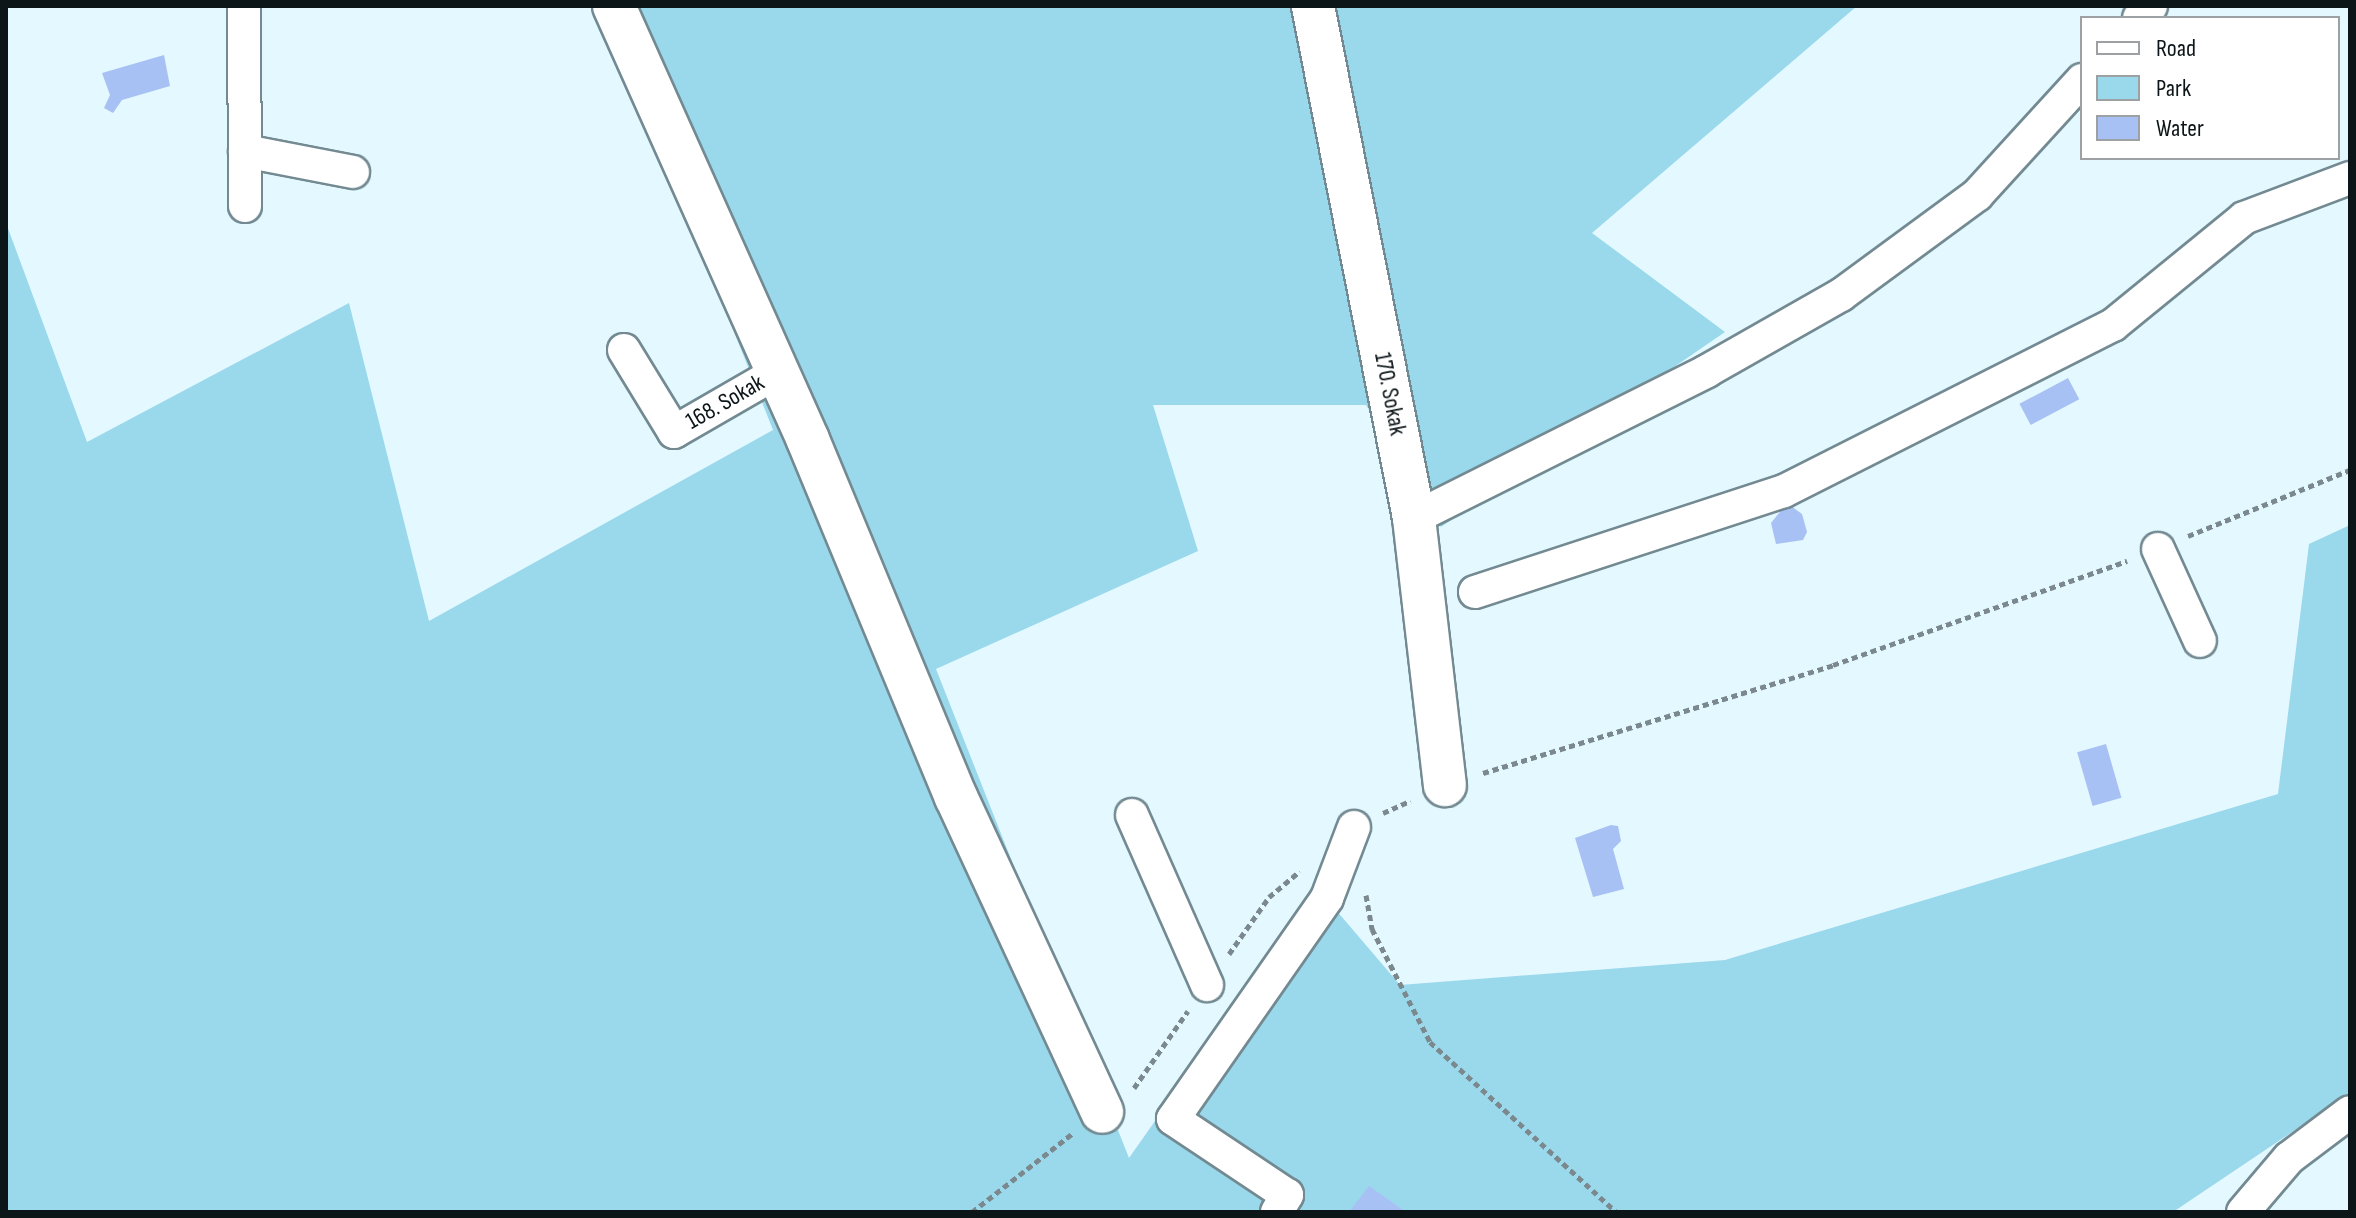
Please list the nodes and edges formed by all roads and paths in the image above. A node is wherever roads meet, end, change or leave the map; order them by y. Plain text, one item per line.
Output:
1 (244, 6) edge
2 (614, 6) edge
3 (1313, 6) edge
4 (2080, 82) edge
5 (245, 151) junction
6 (353, 172) dead end
7 (2350, 178) edge
8 (245, 206) dead end
9 (624, 350) dead end
10 (778, 372) junction
11 (2350, 470) edge
12 (1414, 518) junction
13 (2158, 549) junction
14 (1475, 592) dead end
15 (2200, 641) dead end
16 (1445, 785) junction
17 (1132, 815) dead end
18 (1354, 827) joint
19 (1305, 867) dead end
20 (1364, 885) dead end
21 (1207, 985) junction
22 (1102, 1112) junction
23 (2350, 1112) edge
24 (972, 1212) edge
25 (1277, 1212) edge
26 (1616, 1212) edge
27 (2243, 1212) edge

1 - 5 street
2 - 10 street
3 - 12 street, 170. Sokak
4 - 12 street
5 - 6 street
5 - 8 street
7 - 14 street
9 - 10 street, 168. Sokak
10 - 22 street
11 - 13 path
12 - 16 street, 170. Sokak
13 - 15 street
13 - 16 path
16 - 18 path
17 - 21 street
18 - 25 street
19 - 21 path
20 - 26 path
21 - 22 path
22 - 24 path
23 - 27 street

